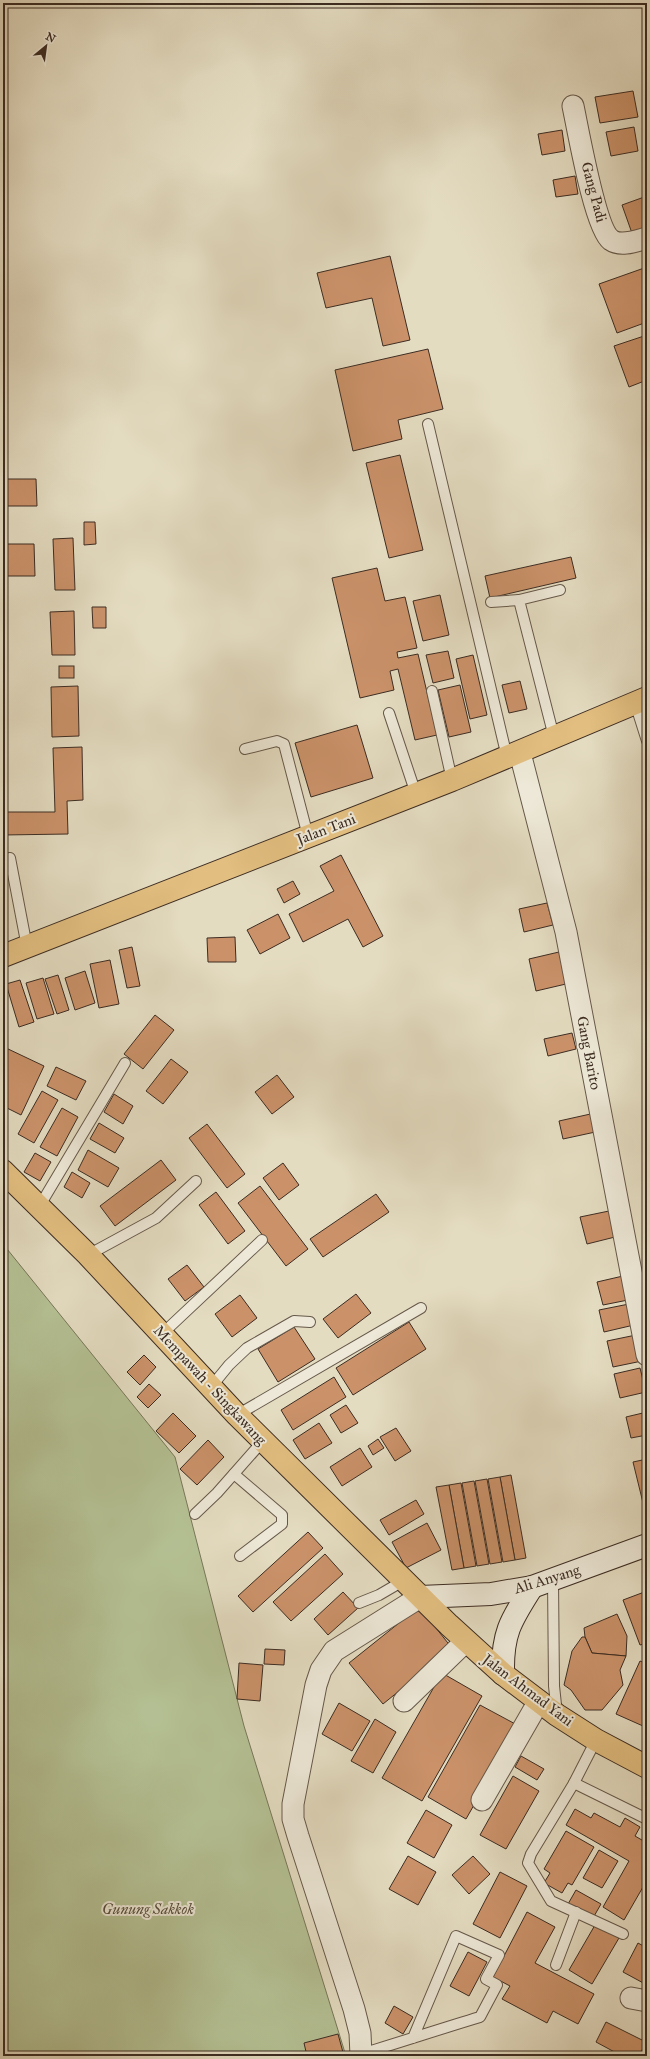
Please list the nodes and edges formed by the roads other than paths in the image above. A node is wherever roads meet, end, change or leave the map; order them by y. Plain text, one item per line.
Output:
1 (573, 106) dead end
2 (647, 238) edge
3 (428, 424) dead end
4 (560, 590) dead end
5 (519, 600) junction
6 (491, 602) dead end
7 (432, 692) dead end
8 (641, 701) edge
9 (388, 713) dead end
10 (554, 737) junction
11 (647, 741) edge
12 (245, 749) dead end
13 (513, 755) junction
14 (452, 780) junction
15 (416, 794) junction
16 (308, 836) junction
17 (10, 858) dead end
18 (27, 947) junction
19 (3, 956) edge
20 (125, 1063) dead end
21 (3, 1171) edge
22 (196, 1180) dead end
23 (39, 1207) junction
24 (262, 1240) dead end
25 (88, 1255) junction
26 (421, 1308) dead end
27 (310, 1322) dead end
28 (162, 1334) junction
29 (647, 1355) edge
30 (211, 1387) junction
31 (236, 1415) junction
32 (262, 1442) junction
33 (234, 1474) junction
34 (195, 1514) dead end
35 (647, 1545) edge
36 (240, 1556) dead end
37 (553, 1580) junction
38 (403, 1581) junction
39 (532, 1587) junction
40 (420, 1597) junction
41 (359, 1603) dead end
42 (466, 1641) junction
43 (503, 1674) junction
44 (404, 1701) dead end
45 (538, 1701) junction
46 (557, 1714) junction
47 (596, 1740) junction
48 (647, 1767) edge
49 (574, 1783) junction
50 (482, 1800) dead end
51 (647, 1819) edge
52 (576, 1912) junction
53 (622, 1934) dead end
54 (556, 1965) dead end
55 (413, 2038) junction
56 (361, 2055) edge

1 - 2 street, Gang Padi
3 - 13 lane
4 - 5 lane
5 - 6 lane
5 - 10 lane
7 - 14 lane
8 - 10 main road, Jalan Tani
8 - 11 lane
9 - 15 lane
10 - 13 main road, Jalan Tani
12 - 16 lane
13 - 14 main road, Jalan Tani
13 - 29 street, Gang Barito
14 - 15 main road, Jalan Tani
15 - 16 main road, Jalan Tani
16 - 18 main road, Jalan Tani
17 - 18 lane
18 - 19 main road, Jalan Tani
20 - 23 lane
21 - 23 main road, Mempawah - Singkawang
22 - 25 lane
23 - 25 main road, Mempawah - Singkawang
24 - 28 lane
25 - 28 main road, Mempawah - Singkawang
26 - 31 lane
27 - 30 lane
28 - 30 main road, Mempawah - Singkawang
30 - 31 main road, Mempawah - Singkawang
31 - 32 main road, Mempawah - Singkawang
32 - 33 lane
32 - 38 main road, Mempawah - Singkawang
33 - 34 lane
33 - 36 lane
35 - 37 street, Ali Anyang
37 - 39 street, Ali Anyang
37 - 46 lane
38 - 40 main road, Mempawah - Singkawang
38 - 41 lane
39 - 40 street, Ali Anyang
39 - 43 street
40 - 42 main road, Jalan Ahmad Yani
40 - 56 street
42 - 43 main road, Jalan Ahmad Yani
42 - 44 street
43 - 45 main road, Jalan Ahmad Yani
45 - 46 main road, Jalan Ahmad Yani
45 - 50 street
46 - 47 main road, Jalan Ahmad Yani
47 - 48 main road, Jalan Ahmad Yani
47 - 49 lane
49 - 51 lane
49 - 52 lane
52 - 53 lane
52 - 54 lane
55 - 55 lane
55 - 56 lane

